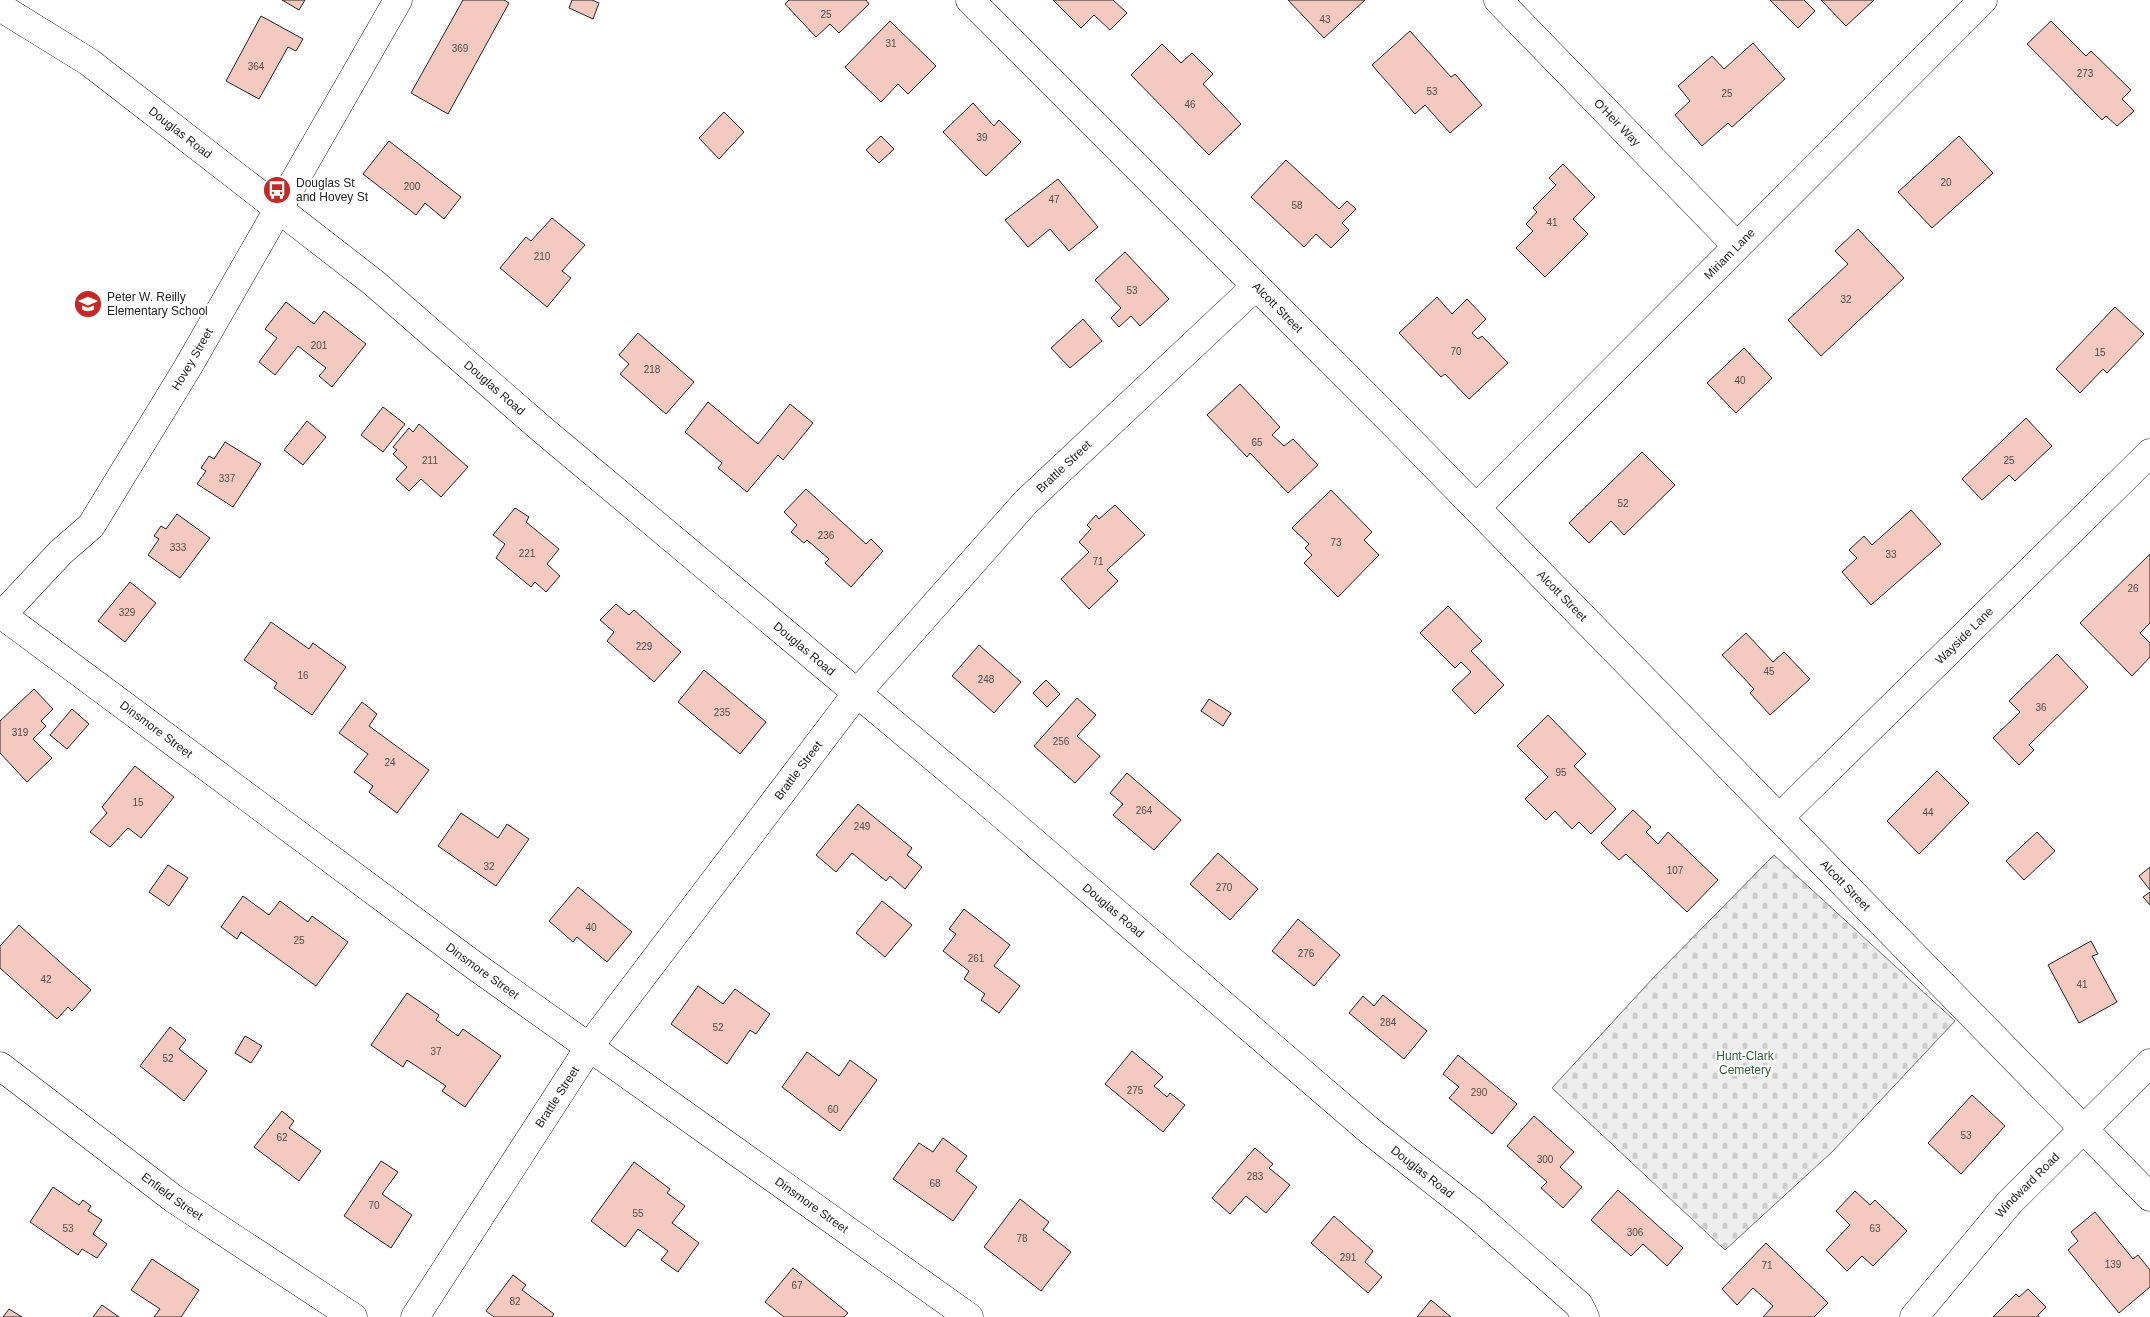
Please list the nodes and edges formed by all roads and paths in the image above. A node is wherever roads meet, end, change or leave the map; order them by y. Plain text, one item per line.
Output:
1 (398, 0) edge
2 (970, 0) edge
3 (1498, 0) edge
4 (1983, 0) edge
5 (0, 7) edge
6 (278, 209) junction
7 (1736, 245) junction
8 (1256, 286) junction
9 (2150, 453) edge
10 (1476, 508) junction
11 (1, 616) edge
12 (857, 693) junction
13 (1779, 818) junction
14 (589, 1047) junction
15 (2150, 1063) edge
16 (0, 1066) edge
17 (2084, 1130) junction
18 (2150, 1197) edge
19 (353, 1317) edge
20 (415, 1317) edge
21 (969, 1317) edge
22 (1586, 1317) edge
23 (1914, 1317) edge

1 - 6 street, Hovey Street
2 - 8 street, Alcott Street
3 - 7 street, O'Heir Way
4 - 7 street, Miriam Lane
5 - 6 street, Douglas Road
6 - 11 street, Hovey Street
6 - 12 street, Douglas Road
7 - 10 street, Miriam Lane
8 - 10 street, Alcott Street
8 - 12 street, Brattle Street
9 - 13 street, Wayside Lane
10 - 13 street, Alcott Street
11 - 14 street, Dinsmore Street
12 - 14 street, Brattle Street
12 - 22 street, Douglas Road
13 - 17 street, Alcott Street
14 - 20 street, Brattle Street
14 - 21 street, Dinsmore Street
15 - 17 street, Windward Road
16 - 19 street, Enfield Street
17 - 18 street, Alcott Street
17 - 23 street, Windward Road

